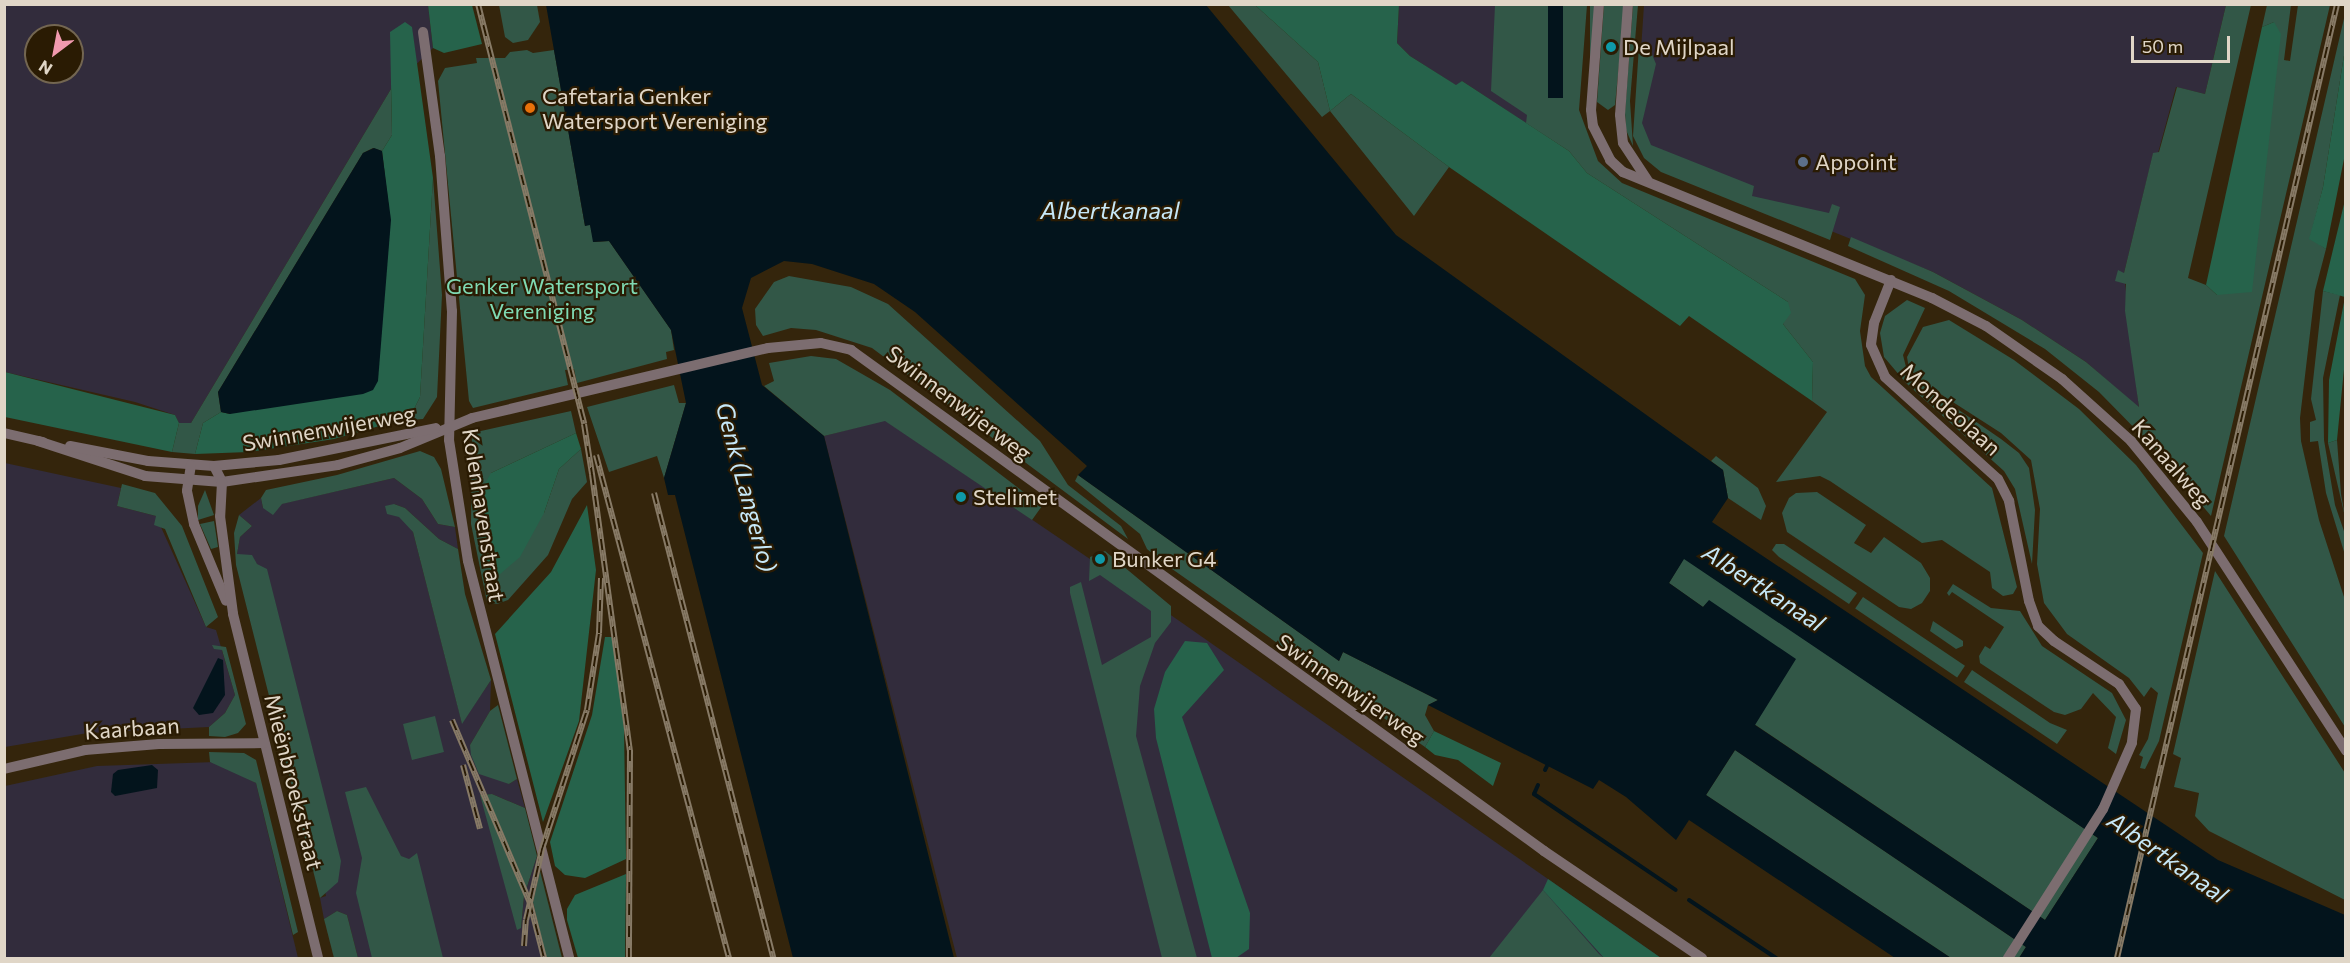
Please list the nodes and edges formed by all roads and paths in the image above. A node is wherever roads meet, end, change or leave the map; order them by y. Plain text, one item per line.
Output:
1 (1599, 4) edge
2 (1628, 4) edge
3 (423, 32) dead end
4 (1648, 182) junction
5 (1891, 280) junction
6 (448, 426) junction
7 (4, 433) edge
8 (38, 441) junction
9 (191, 465) junction
10 (214, 466) junction
11 (187, 482) junction
12 (222, 482) junction
13 (233, 614) junction
14 (264, 743) junction
15 (2346, 751) edge
16 (4, 768) edge
17 (318, 958) edge
18 (569, 958) edge
19 (1702, 958) edge
20 (2008, 958) edge

1 - 4 street
2 - 4 street
3 - 6 street, Kolenhavenstraat
4 - 5 street
5 - 15 street, Kanaalweg
5 - 20 street, Mondeolaan
6 - 10 street, Swinnenwijerweg
6 - 12 street, Swinnenwijerweg
6 - 18 street, Kolenhavenstraat
6 - 19 street, Swinnenwijerweg
7 - 8 street, Swinnenwijerweg
8 - 9 street, Swinnenwijerweg
8 - 11 street, Swinnenwijerweg
9 - 10 street, Swinnenwijerweg
9 - 11 street, Mieënbroekstraat
10 - 12 street, Mieënbroekstraat
11 - 12 street, Swinnenwijerweg
11 - 13 street, Mieënbroekstraat
12 - 13 street, Mieënbroekstraat
13 - 14 street, Mieënbroekstraat
14 - 16 street, Kaarbaan
14 - 17 street, Mieënbroekstraat

